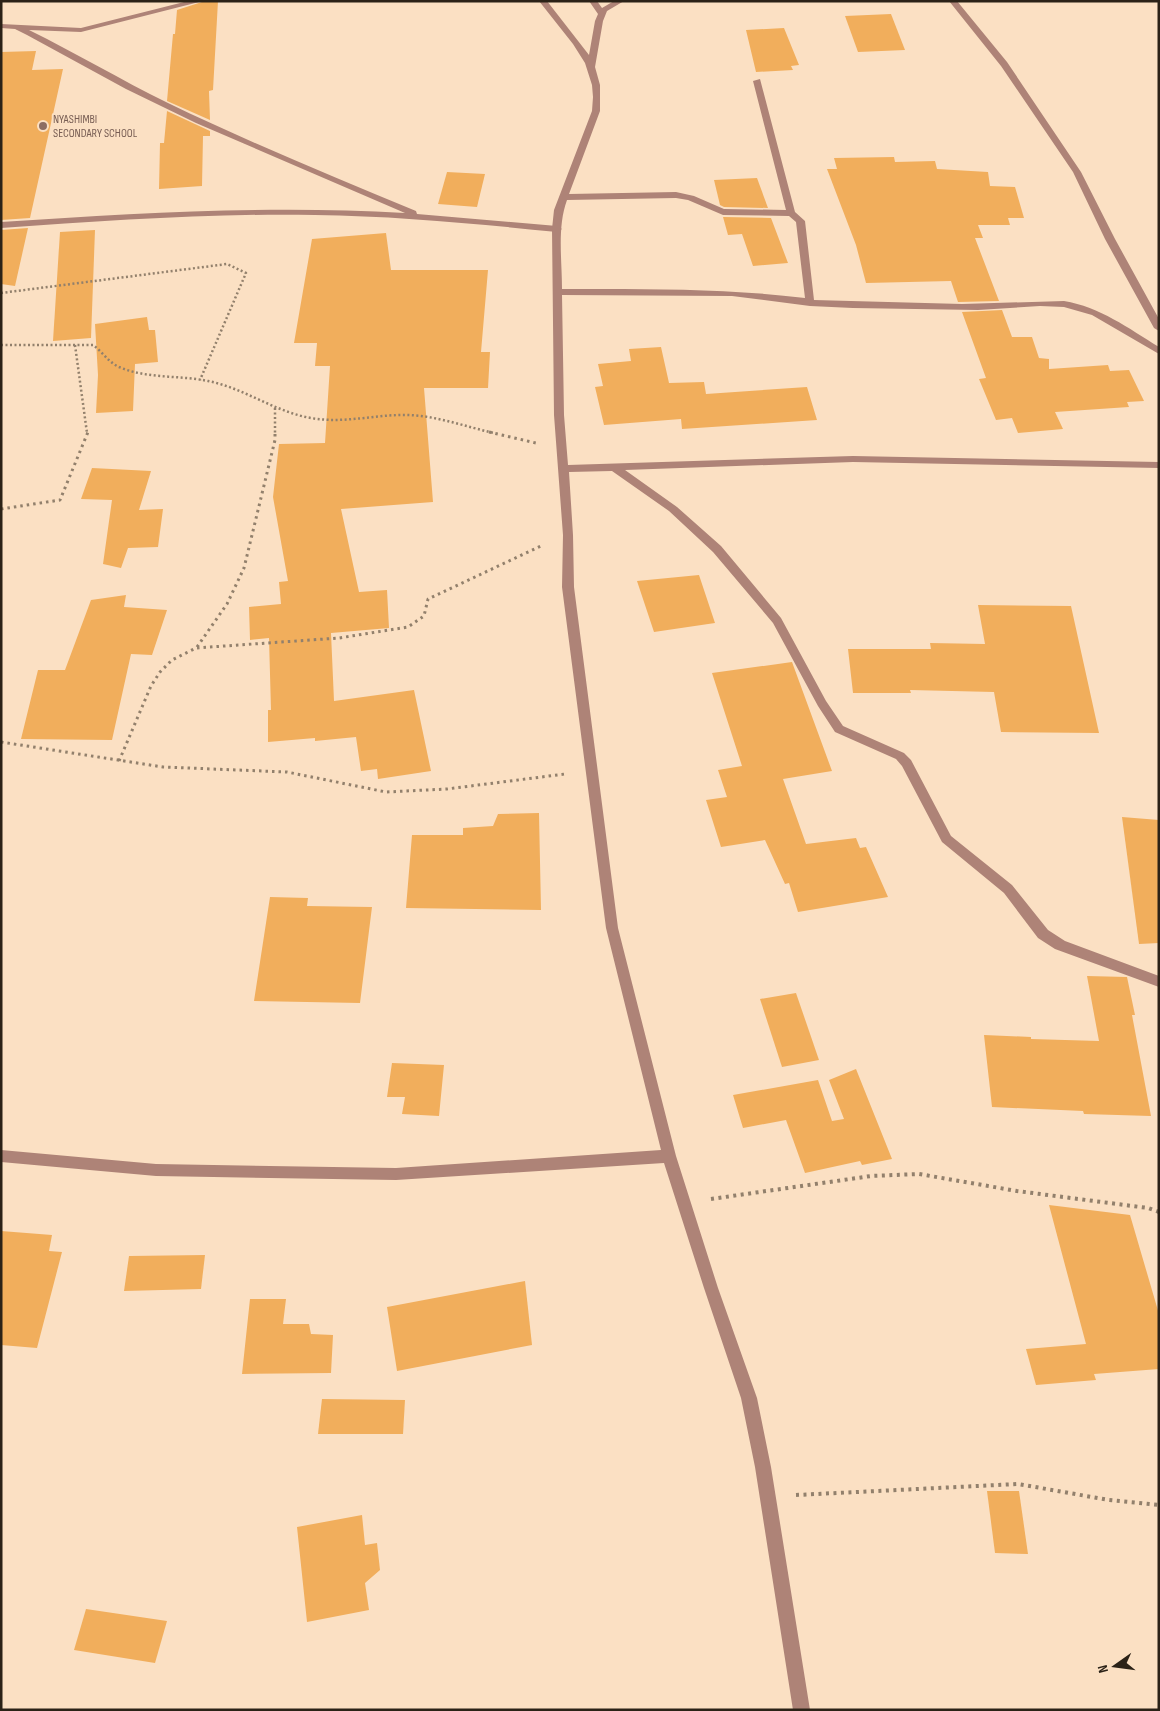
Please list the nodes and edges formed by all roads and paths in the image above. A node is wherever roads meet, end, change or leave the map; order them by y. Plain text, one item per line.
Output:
1 (200, 1) edge
2 (543, 1) edge
3 (594, 1) edge
4 (620, 1) edge
5 (953, 1) edge
6 (602, 13) junction
7 (1, 26) edge
8 (15, 26) junction
9 (591, 67) junction
10 (757, 81) dead end
11 (564, 197) junction
12 (791, 213) junction
13 (422, 217) junction
14 (1, 225) edge
15 (557, 230) junction
16 (558, 292) junction
17 (1, 293) edge
18 (810, 303) junction
19 (1159, 328) edge
20 (1, 344) edge
21 (75, 345) junction
22 (1159, 351) edge
23 (200, 380) junction
24 (276, 408) junction
25 (561, 449) junction
26 (1159, 465) edge
27 (616, 468) junction
28 (564, 469) junction
29 (1, 509) edge
30 (568, 535) junction
31 (196, 648) junction
32 (1, 742) edge
33 (119, 761) junction
34 (591, 771) junction
35 (1159, 982) edge
36 (1, 1156) edge
37 (668, 1156) junction
38 (684, 1203) junction
39 (1159, 1212) edge
40 (768, 1497) junction
41 (1159, 1505) edge
42 (802, 1710) edge

1 - 8 street
2 - 9 street
3 - 6 street
4 - 6 street
5 - 19 street
6 - 9 street
7 - 8 street
8 - 13 street
9 - 11 street
10 - 12 street
11 - 12 street
11 - 15 street
12 - 18 street
13 - 14 street
13 - 15 street
15 - 16 street
16 - 18 street
16 - 25 street
17 - 23 path
18 - 22 street
20 - 21 path
21 - 23 path
21 - 29 path
23 - 24 path
24 - 25 path
24 - 31 path
25 - 28 street
26 - 27 street
27 - 28 street
27 - 35 street
28 - 30 street
30 - 31 path
30 - 34 street
31 - 33 path
32 - 33 path
33 - 34 path
34 - 37 street
36 - 37 street
37 - 38 street
38 - 39 path
38 - 40 street
40 - 41 path
40 - 42 street

